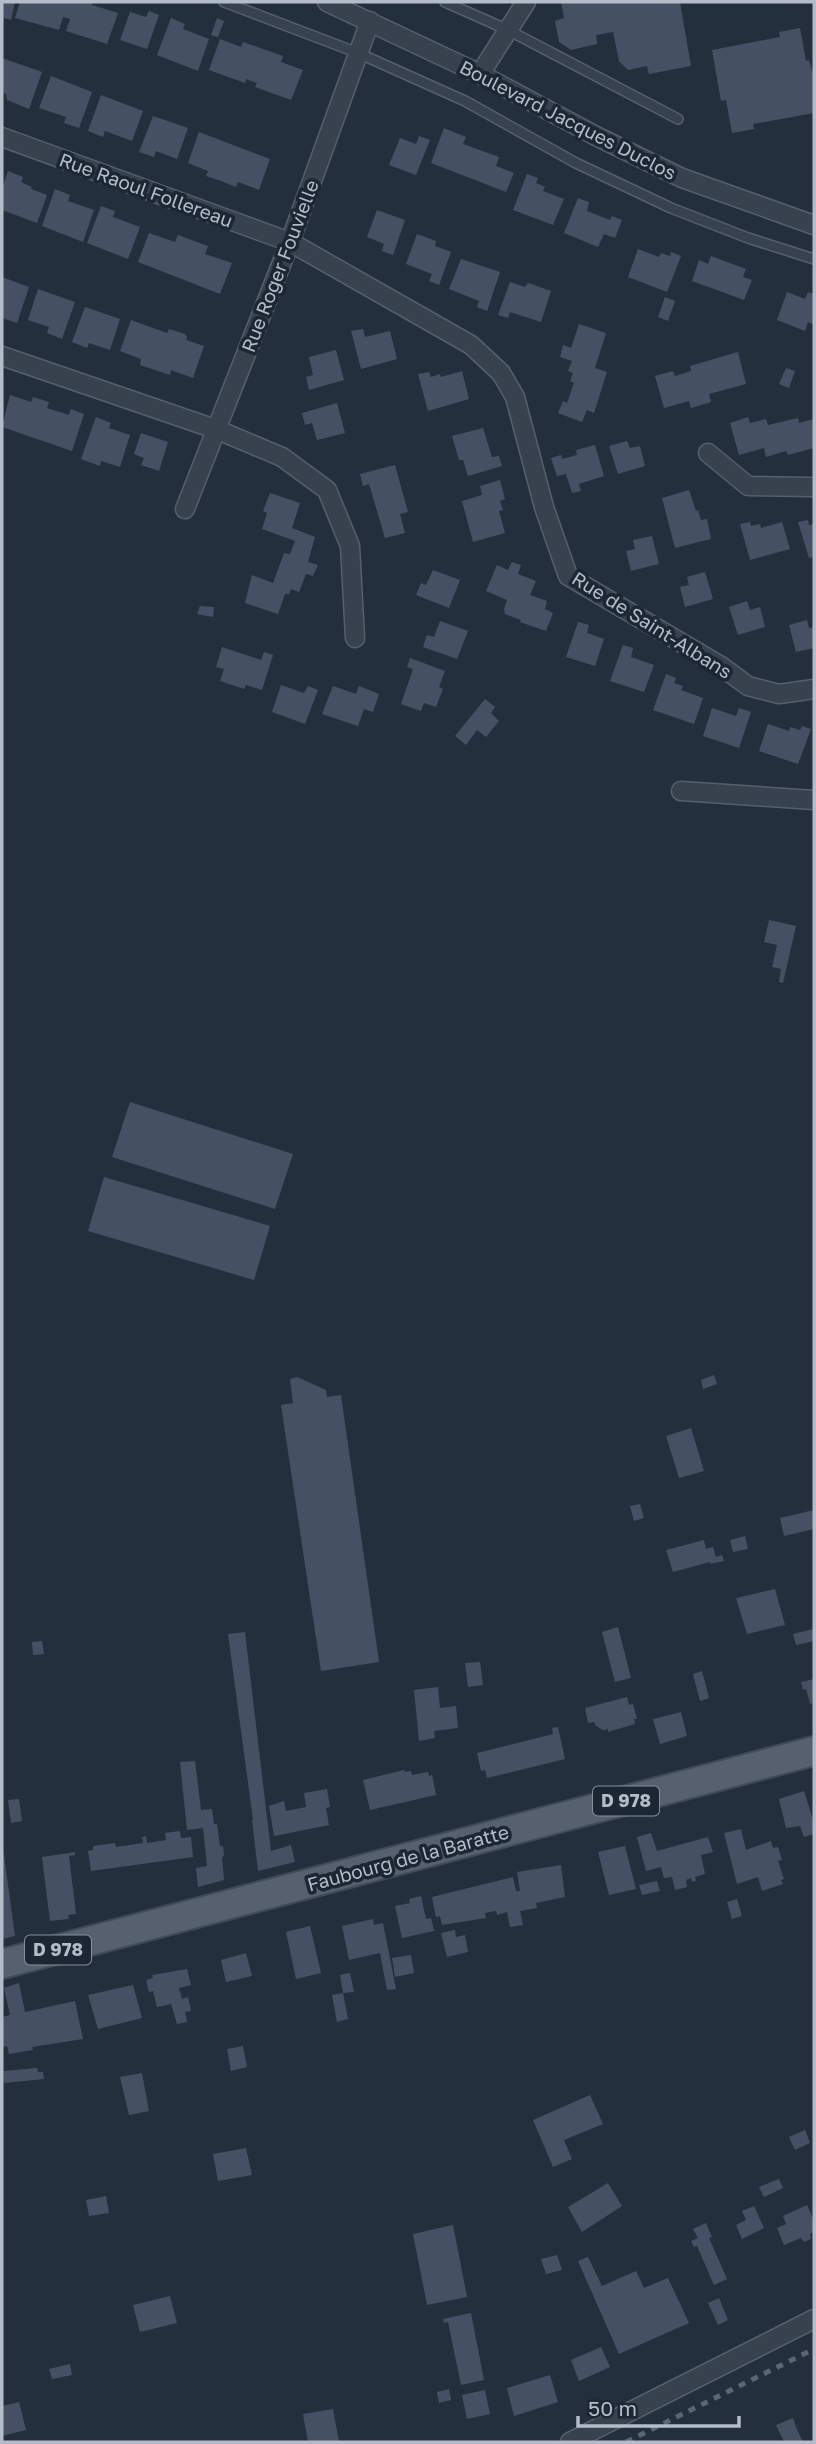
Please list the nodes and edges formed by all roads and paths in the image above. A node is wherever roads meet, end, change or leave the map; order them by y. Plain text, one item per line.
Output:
1 (224, 2) edge
2 (327, 2) edge
3 (445, 2) edge
4 (526, 2) edge
5 (370, 20) junction
6 (508, 30) junction
7 (358, 53) junction
8 (480, 74) junction
9 (678, 119) dead end
10 (2, 137) edge
11 (814, 225) edge
12 (290, 242) junction
13 (814, 259) edge
14 (2, 356) edge
15 (218, 429) junction
16 (708, 453) dead end
17 (814, 487) edge
18 (185, 509) dead end
19 (355, 638) dead end
20 (814, 690) edge
21 (681, 791) dead end
22 (814, 800) edge
23 (814, 1751) edge
24 (2, 1964) edge
25 (814, 2319) edge
26 (570, 2442) edge

1 - 7 lane
2 - 5 street, Boulevard Jacques Duclos
3 - 6 lane
4 - 6 street
5 - 7 street, Rue Roger Fouvielle
5 - 8 street, Boulevard Jacques Duclos
6 - 8 street
6 - 9 lane
7 - 12 street, Rue Roger Fouvielle
7 - 13 lane
8 - 11 street, Boulevard Jacques Duclos
10 - 12 street, Rue Raoul Follereau
12 - 15 street, Rue Roger Fouvielle
12 - 20 street, Rue de Saint-Albans
14 - 15 street
15 - 18 street, Rue Roger Fouvielle
15 - 19 street
16 - 17 street
21 - 22 street
23 - 24 main road, Faubourg de la Baratte / D 978
25 - 26 street

